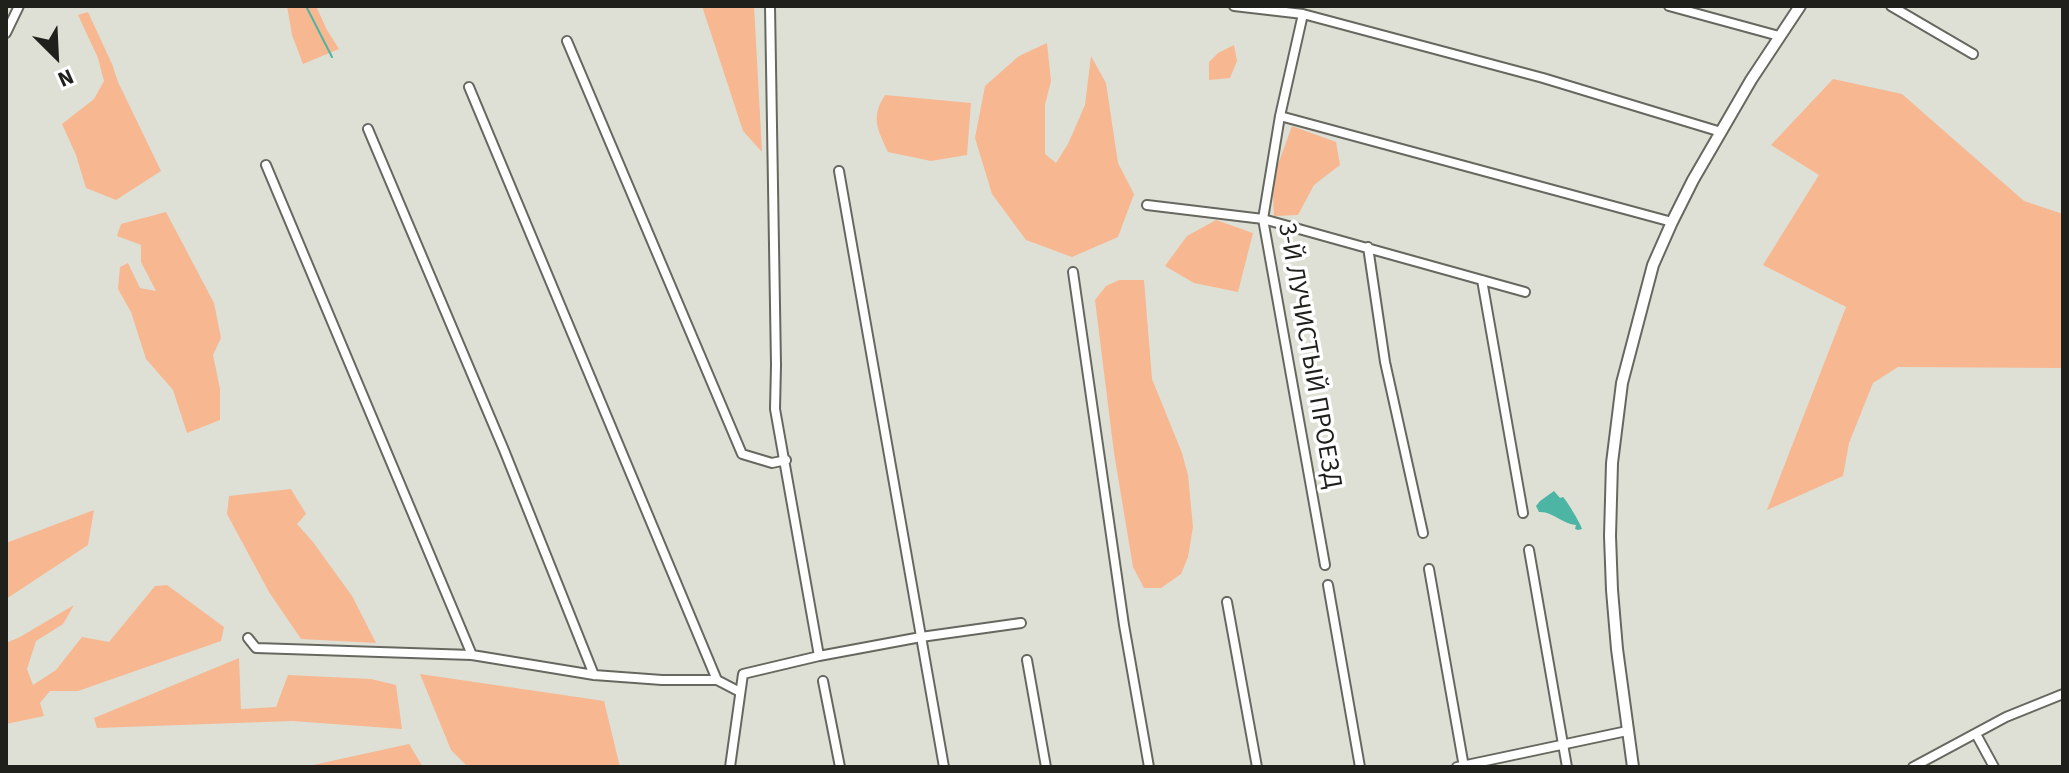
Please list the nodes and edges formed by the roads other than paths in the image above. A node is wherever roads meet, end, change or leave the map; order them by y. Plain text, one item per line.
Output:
1 (19, 6) edge
2 (770, 6) edge
3 (1234, 6) edge
4 (1669, 6) edge
5 (1800, 6) edge
6 (1891, 6) edge
7 (1303, 14) junction
8 (6, 33) edge
9 (1779, 36) junction
10 (567, 41) dead end
11 (1973, 54) dead end
12 (469, 87) dead end
13 (1280, 116) junction
14 (368, 129) dead end
15 (1721, 132) junction
16 (266, 165) dead end
17 (839, 171) dead end
18 (1147, 205) dead end
19 (1263, 219) junction
20 (1672, 222) junction
21 (1368, 247) junction
22 (1073, 272) dead end
23 (1482, 280) junction
24 (1525, 292) dead end
25 (786, 460) junction
26 (1523, 513) dead end
27 (1423, 533) dead end
28 (1529, 550) dead end
29 (1325, 565) dead end
30 (1429, 569) dead end
31 (1328, 585) dead end
32 (1227, 602) dead end
33 (1021, 623) dead end
34 (921, 637) junction
35 (248, 638) dead end
36 (472, 655) junction
37 (819, 656) junction
38 (1027, 660) dead end
39 (594, 675) junction
40 (717, 680) junction
41 (823, 681) dead end
42 (740, 692) junction
43 (2063, 694) edge
44 (1627, 731) junction
45 (1976, 734) junction
46 (1562, 745) junction
47 (732, 767) edge
48 (840, 767) edge
49 (944, 767) edge
50 (1046, 767) edge
51 (1149, 767) edge
52 (1257, 767) edge
53 (1360, 767) edge
54 (1462, 767) edge
55 (1567, 767) edge
56 (1633, 767) edge
57 (1913, 767) edge
58 (1994, 767) edge

1 - 8 street
2 - 25 street
3 - 7 street
4 - 9 street
5 - 9 street
6 - 11 street
7 - 13 street, 3-Й ЛУЧИСТЫЙ ПРОЕЗД
7 - 15 street
9 - 15 street
10 - 25 street
12 - 40 street
13 - 19 street, 3-Й ЛУЧИСТЫЙ ПРОЕЗД
13 - 20 street
14 - 39 street
15 - 20 street
16 - 36 street
17 - 34 street
18 - 19 street
19 - 21 street
19 - 29 street, 3-Й ЛУЧИСТЫЙ ПРОЕЗД
20 - 44 street
21 - 23 street
21 - 27 street
22 - 51 street
23 - 24 street
23 - 26 street
25 - 37 street
28 - 46 street
30 - 54 street
31 - 53 street
32 - 52 street
33 - 34 street
34 - 37 street
34 - 49 street
35 - 36 street
36 - 39 street
37 - 42 street
38 - 50 street
39 - 40 street
40 - 42 street
41 - 48 street
42 - 47 street
43 - 45 street
44 - 46 street
44 - 56 street
45 - 57 street
45 - 58 street
46 - 54 street
46 - 55 street

